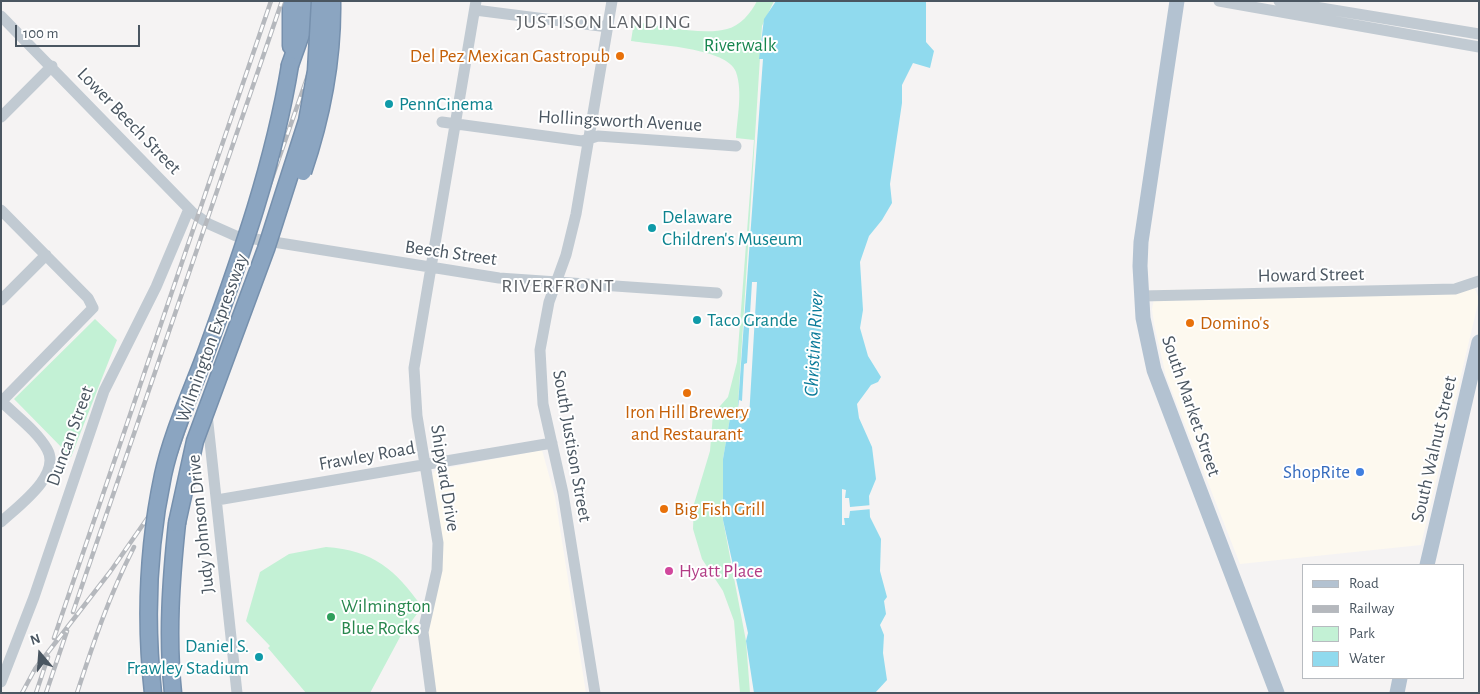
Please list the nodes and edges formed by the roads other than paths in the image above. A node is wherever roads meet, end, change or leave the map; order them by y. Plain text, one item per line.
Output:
1 (291, 1) edge
2 (306, 1) edge
3 (320, 1) edge
4 (332, 1) edge
5 (612, 1) edge
6 (1178, 1) edge
7 (1219, 1) edge
8 (1279, 1) edge
9 (1242, 3) edge
10 (476, 5) edge
11 (1, 16) edge
12 (608, 27) junction
13 (1479, 34) edge
14 (1478, 45) edge
15 (290, 64) junction
16 (52, 66) junction
17 (1, 117) edge
18 (442, 122) dead end
19 (455, 125) junction
20 (589, 138) junction
21 (736, 146) dead end
22 (189, 208) junction
23 (1, 210) edge
24 (264, 241) junction
25 (46, 255) junction
26 (430, 268) junction
27 (1479, 281) edge
28 (556, 283) junction
29 (717, 293) dead end
30 (1142, 296) junction
31 (1, 300) edge
32 (247, 302) junction
33 (1479, 342) edge
34 (1, 402) edge
35 (552, 443) junction
36 (425, 464) junction
37 (217, 500) junction
38 (1, 522) edge
39 (1427, 564) edge
40 (1400, 679) edge
41 (1, 682) edge
42 (153, 693) edge
43 (173, 693) edge
44 (237, 693) edge
45 (431, 693) edge
46 (595, 693) edge
47 (1277, 693) edge
48 (1397, 693) edge

1 - 15 highway, Wilmington Expressway
2 - 15 highway
3 - 32 highway, Wilmington Expressway, bridge
4 - 32 highway, bridge
5 - 12 street, South Justison Street
6 - 30 main road, South Market Street
7 - 9 street
8 - 13 street
9 - 14 street
10 - 12 street
10 - 19 street, Shipyard Drive
11 - 16 street, Lower Beech Street
12 - 20 street, South Justison Street
15 - 42 highway, Wilmington Expressway, bridge
16 - 17 street
16 - 22 street, Lower Beech Street
18 - 19 street, Hollingsworth Avenue
19 - 20 street, Hollingsworth Avenue
19 - 26 street, Shipyard Drive
20 - 21 street, Hollingsworth Avenue
20 - 28 street, South Justison Street
22 - 24 street, Beech Street
22 - 41 street, Duncan Street
23 - 25 street
24 - 26 street, Beech Street
24 - 37 street, Judy Johnson Drive
25 - 31 street
25 - 34 street
26 - 28 street, Beech Street
26 - 36 street, Shipyard Drive
27 - 30 street, Howard Street
28 - 29 street, Beech Street
28 - 35 street, South Justison Street
30 - 47 main road, South Market Street
32 - 43 highway, Wilmington Expressway, bridge
33 - 39 main road, South Walnut Street
34 - 38 street
35 - 36 street, Frawley Road
35 - 46 street, South Justison Street
36 - 37 street, Frawley Road
36 - 45 street, Shipyard Drive
37 - 44 street, Judy Johnson Drive
40 - 48 main road

